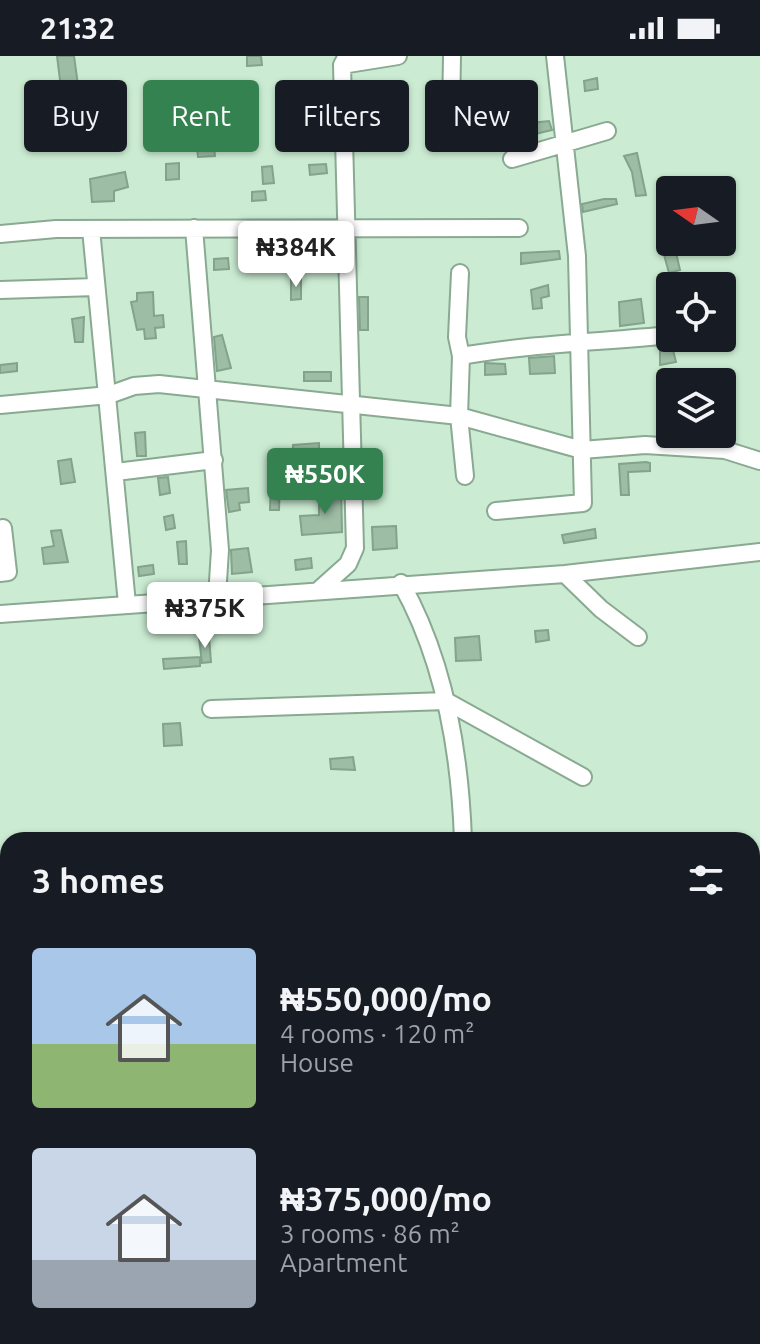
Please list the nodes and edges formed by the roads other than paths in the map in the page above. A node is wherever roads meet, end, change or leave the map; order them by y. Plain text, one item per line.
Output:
1 (398, 56) edge
2 (452, 56) edge
3 (555, 56) edge
4 (344, 60) edge
5 (452, 80) edge
6 (607, 131) dead end
7 (564, 144) junction
8 (512, 159) dead end
9 (194, 228) junction
10 (347, 228) junction
11 (519, 228) dead end
12 (91, 229) junction
13 (0, 234) edge
14 (460, 273) dead end
15 (96, 287) junction
16 (0, 290) edge
17 (656, 336) edge
18 (582, 344) junction
19 (461, 356) junction
20 (207, 388) junction
21 (109, 395) junction
22 (352, 404) junction
23 (0, 405) edge
24 (459, 416) junction
25 (582, 450) junction
26 (214, 460) junction
27 (760, 461) edge
28 (116, 472) junction
29 (465, 476) dead end
30 (496, 511) dead end
31 (3, 528) dead end
32 (760, 552) edge
33 (0, 573) edge
34 (565, 574) junction
35 (401, 583) junction
36 (320, 589) junction
37 (217, 597) junction
38 (127, 604) junction
39 (0, 614) edge
40 (638, 637) dead end
41 (446, 701) junction
42 (211, 709) dead end
43 (583, 777) dead end
44 (462, 832) edge

1 - 4 street
2 - 5 street
3 - 7 street
4 - 10 street
6 - 7 street
7 - 8 street
7 - 18 street
9 - 10 street
9 - 12 street
9 - 20 street
10 - 11 street
10 - 22 street
12 - 13 street
12 - 15 street
14 - 19 street
15 - 16 street
15 - 21 street
17 - 18 street
18 - 19 street
18 - 25 street
19 - 24 street
20 - 21 street
20 - 22 street
20 - 26 street
21 - 23 street
21 - 28 street
22 - 24 street
22 - 36 street
24 - 25 street
24 - 29 street
25 - 27 street
25 - 30 street
26 - 28 street
26 - 37 street
28 - 38 street
31 - 33 street
32 - 34 street
34 - 35 street
34 - 40 street
35 - 36 street
35 - 41 street
36 - 37 street
37 - 38 street
38 - 39 street
41 - 42 street
41 - 43 street
41 - 44 street

